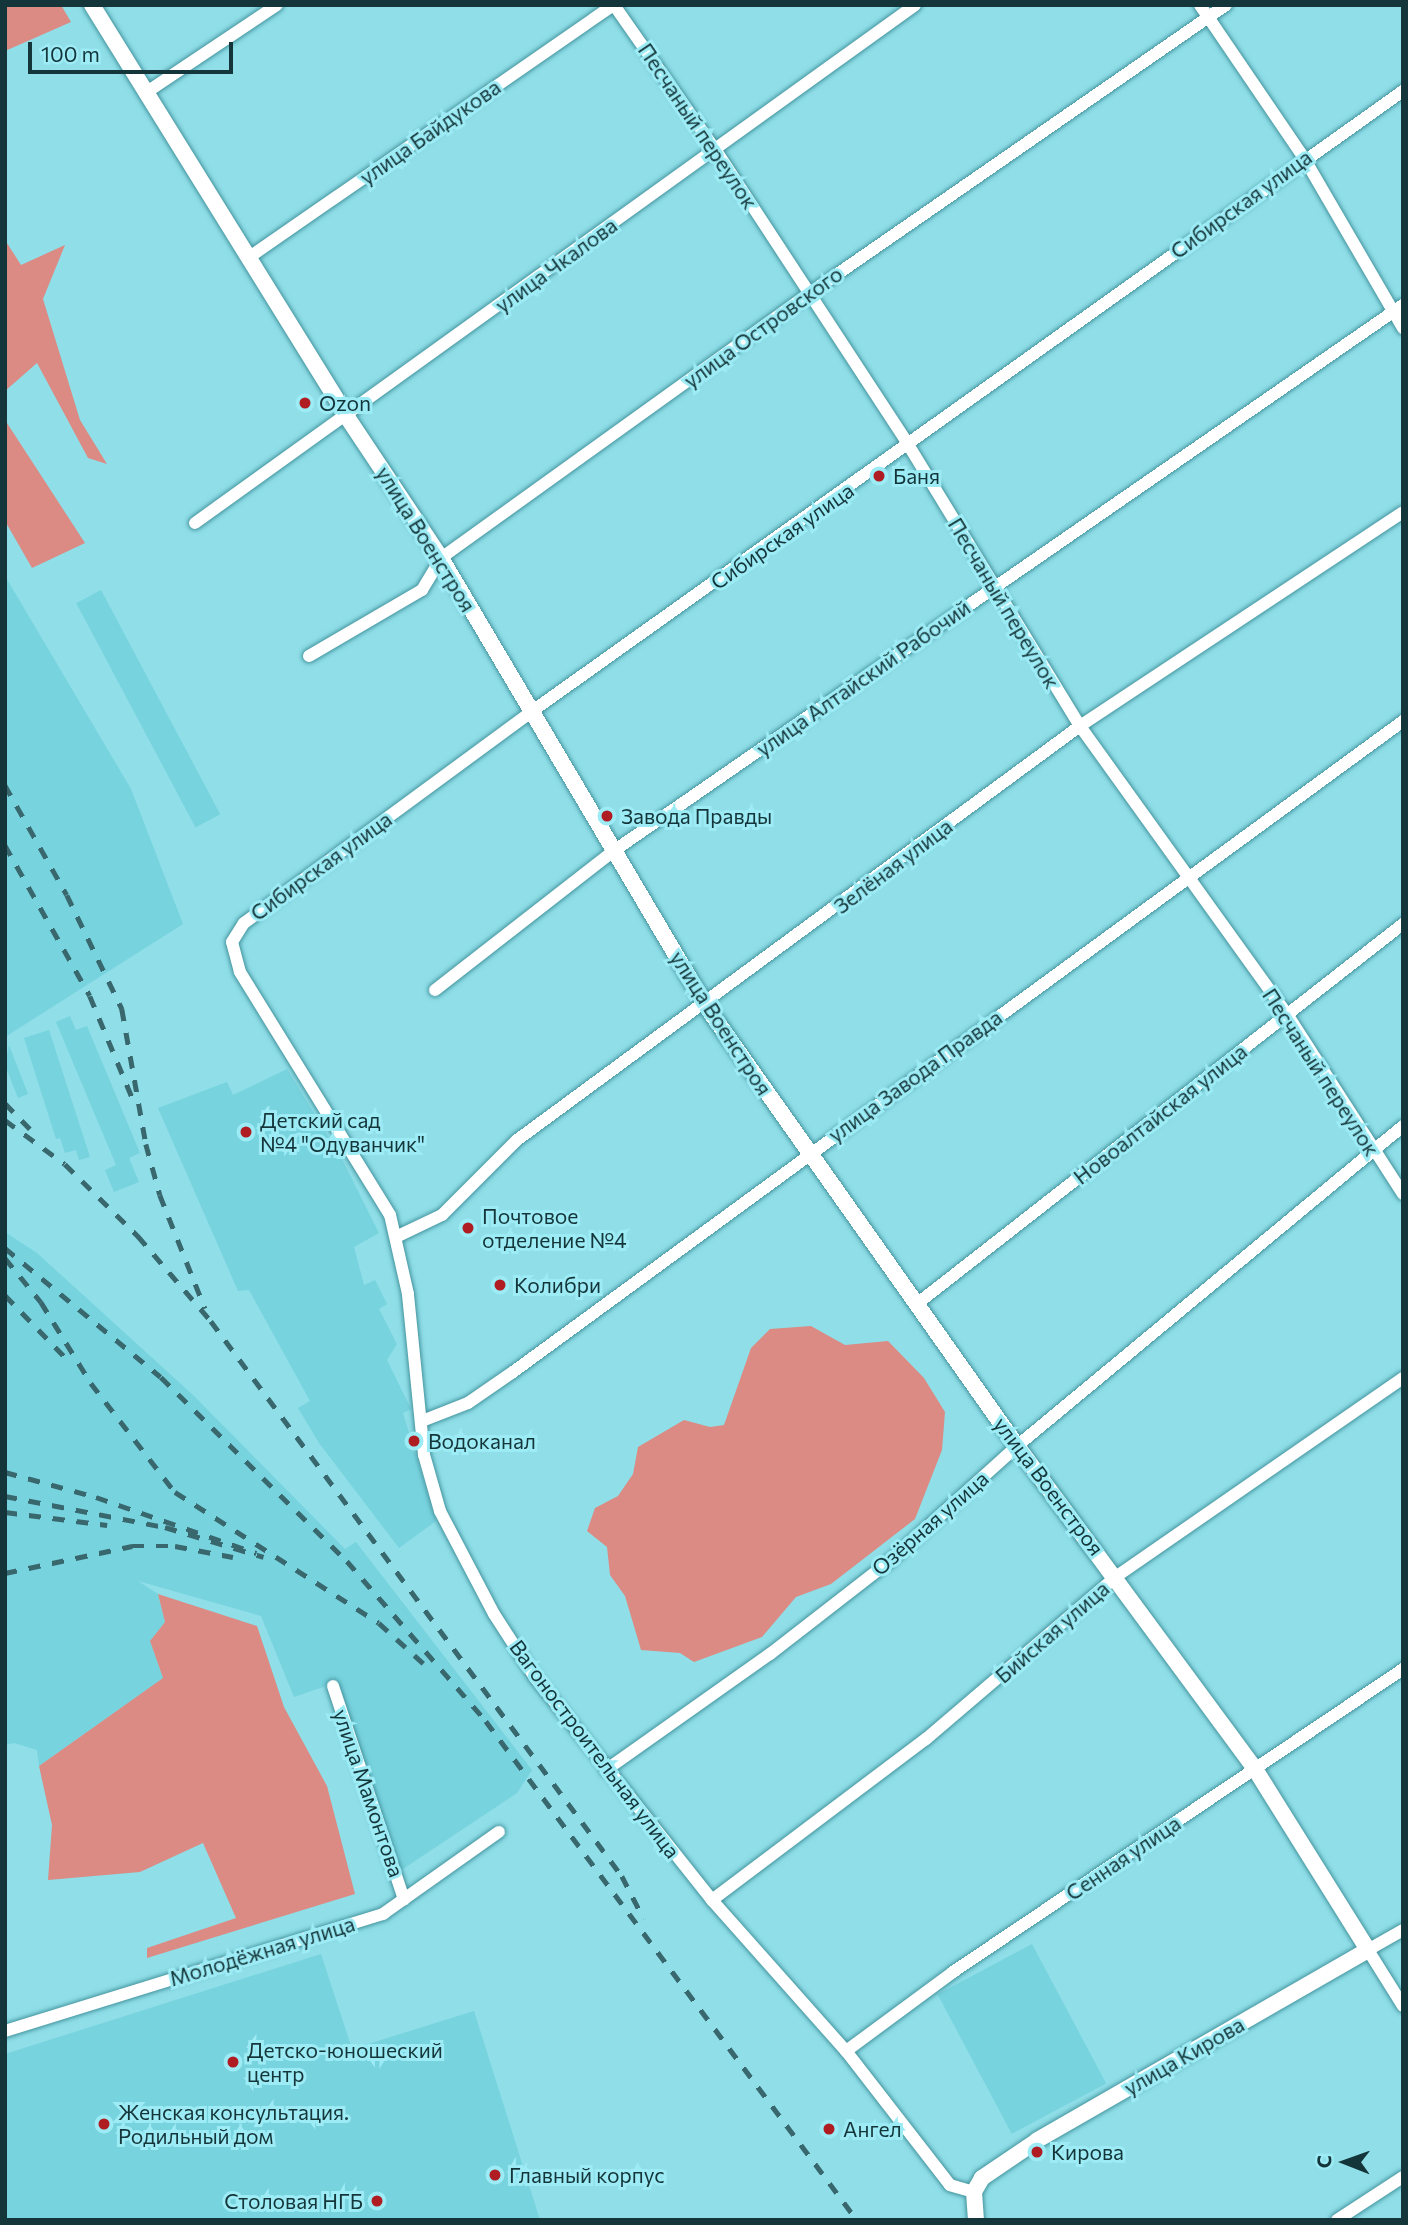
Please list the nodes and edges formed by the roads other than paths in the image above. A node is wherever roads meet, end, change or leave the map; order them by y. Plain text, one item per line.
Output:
1 (92, 5) edge
2 (276, 5) edge
3 (614, 5) edge
4 (915, 5) edge
5 (1200, 5) edge
6 (1226, 5) edge
7 (1208, 18) junction
8 (1403, 91) edge
9 (148, 92) junction
10 (715, 149) junction
11 (1304, 158) junction
12 (248, 258) junction
13 (810, 293) junction
14 (1397, 308) edge
15 (1403, 328) edge
16 (347, 417) junction
17 (909, 446) junction
18 (1403, 512) edge
19 (195, 523) dead end
20 (442, 558) junction
21 (994, 586) junction
22 (309, 656) dead end
23 (531, 712) junction
24 (1403, 721) edge
25 (1080, 726) junction
26 (615, 850) junction
27 (1186, 880) junction
28 (1403, 925) edge
29 (233, 936) joint
30 (435, 990) dead end
31 (706, 1006) junction
32 (1287, 1014) junction
33 (1403, 1126) edge
34 (1372, 1151) junction
35 (807, 1153) junction
36 (1403, 1194) edge
37 (398, 1236) junction
38 (918, 1303) junction
39 (1403, 1378) edge
40 (422, 1421) junction
41 (1017, 1446) junction
42 (1117, 1576) junction
43 (1403, 1669) edge
44 (333, 1686) dead end
45 (1255, 1769) junction
46 (606, 1770) junction
47 (499, 1832) dead end
48 (404, 1899) junction
49 (712, 1900) junction
50 (1403, 1930) edge
51 (1368, 1950) junction
52 (1403, 2006) edge
53 (5, 2031) edge
54 (846, 2051) junction
55 (1403, 2177) edge
56 (974, 2192) junction
57 (976, 2220) edge
58 (1337, 2220) edge

1 - 9 street, улица Военстроя
2 - 9 street
3 - 10 street, Песчаный переулок
3 - 12 street, улица Байдукова
4 - 10 street, улица Чкалова
5 - 7 street
6 - 7 street, улица Островского
7 - 11 street
7 - 13 street, улица Островского
8 - 11 street, Сибирская улица
9 - 12 street, улица Военстроя
10 - 13 street, Песчаный переулок
10 - 16 street, улица Чкалова
11 - 14 street
11 - 17 street, Сибирская улица
12 - 16 street, улица Военстроя
13 - 17 street, Песчаный переулок
13 - 20 street, улица Островского
14 - 15 street
14 - 21 street, улица Алтайский Рабочий
16 - 19 street, улица Чкалова
16 - 20 street, улица Военстроя
17 - 21 street, Песчаный переулок
17 - 23 street, Сибирская улица
18 - 25 street, Зелёная улица
20 - 22 street, улица Островского
20 - 23 street, улица Военстроя
21 - 25 street, Песчаный переулок
21 - 26 street, улица Алтайский Рабочий
23 - 26 street, улица Военстроя
23 - 29 street, Сибирская улица
24 - 27 street, улица Завода Правда
25 - 27 street, Песчаный переулок
25 - 31 street, Зелёная улица
26 - 30 street, улица Алтайский Рабочий
26 - 31 street, улица Военстроя
27 - 32 street, Песчаный переулок
27 - 35 street, улица Завода Правда
28 - 32 street, Новоалтайская улица
29 - 37 street, Вагоностроительная улица
31 - 35 street, улица Военстроя
31 - 37 street, Зелёная улица
32 - 34 street, Песчаный переулок
32 - 38 street, Новоалтайская улица
33 - 34 street, Озёрная улица
34 - 36 street, Песчаный переулок
34 - 41 street, Озёрная улица
35 - 38 street, улица Военстроя
35 - 40 street, улица Завода Правда
37 - 40 street, Вагоностроительная улица
38 - 41 street, улица Военстроя
39 - 42 street, Бийская улица
40 - 46 street, Вагоностроительная улица
41 - 42 street, улица Военстроя
41 - 46 street, Озёрная улица
42 - 45 street, улица Военстроя
42 - 49 street, Бийская улица
43 - 45 street, Сенная улица
44 - 48 street, улица Мамонтова
45 - 51 street, улица Военстроя
45 - 54 street, Сенная улица
46 - 49 street, Вагоностроительная улица
47 - 48 street, Молодёжная улица
48 - 53 street, Молодёжная улица
49 - 54 street, Вагоностроительная улица
50 - 51 street, улица Кирова
51 - 52 street, улица Военстроя
51 - 56 street, улица Кирова
54 - 56 street, Вагоностроительная улица
55 - 58 street
56 - 57 street

